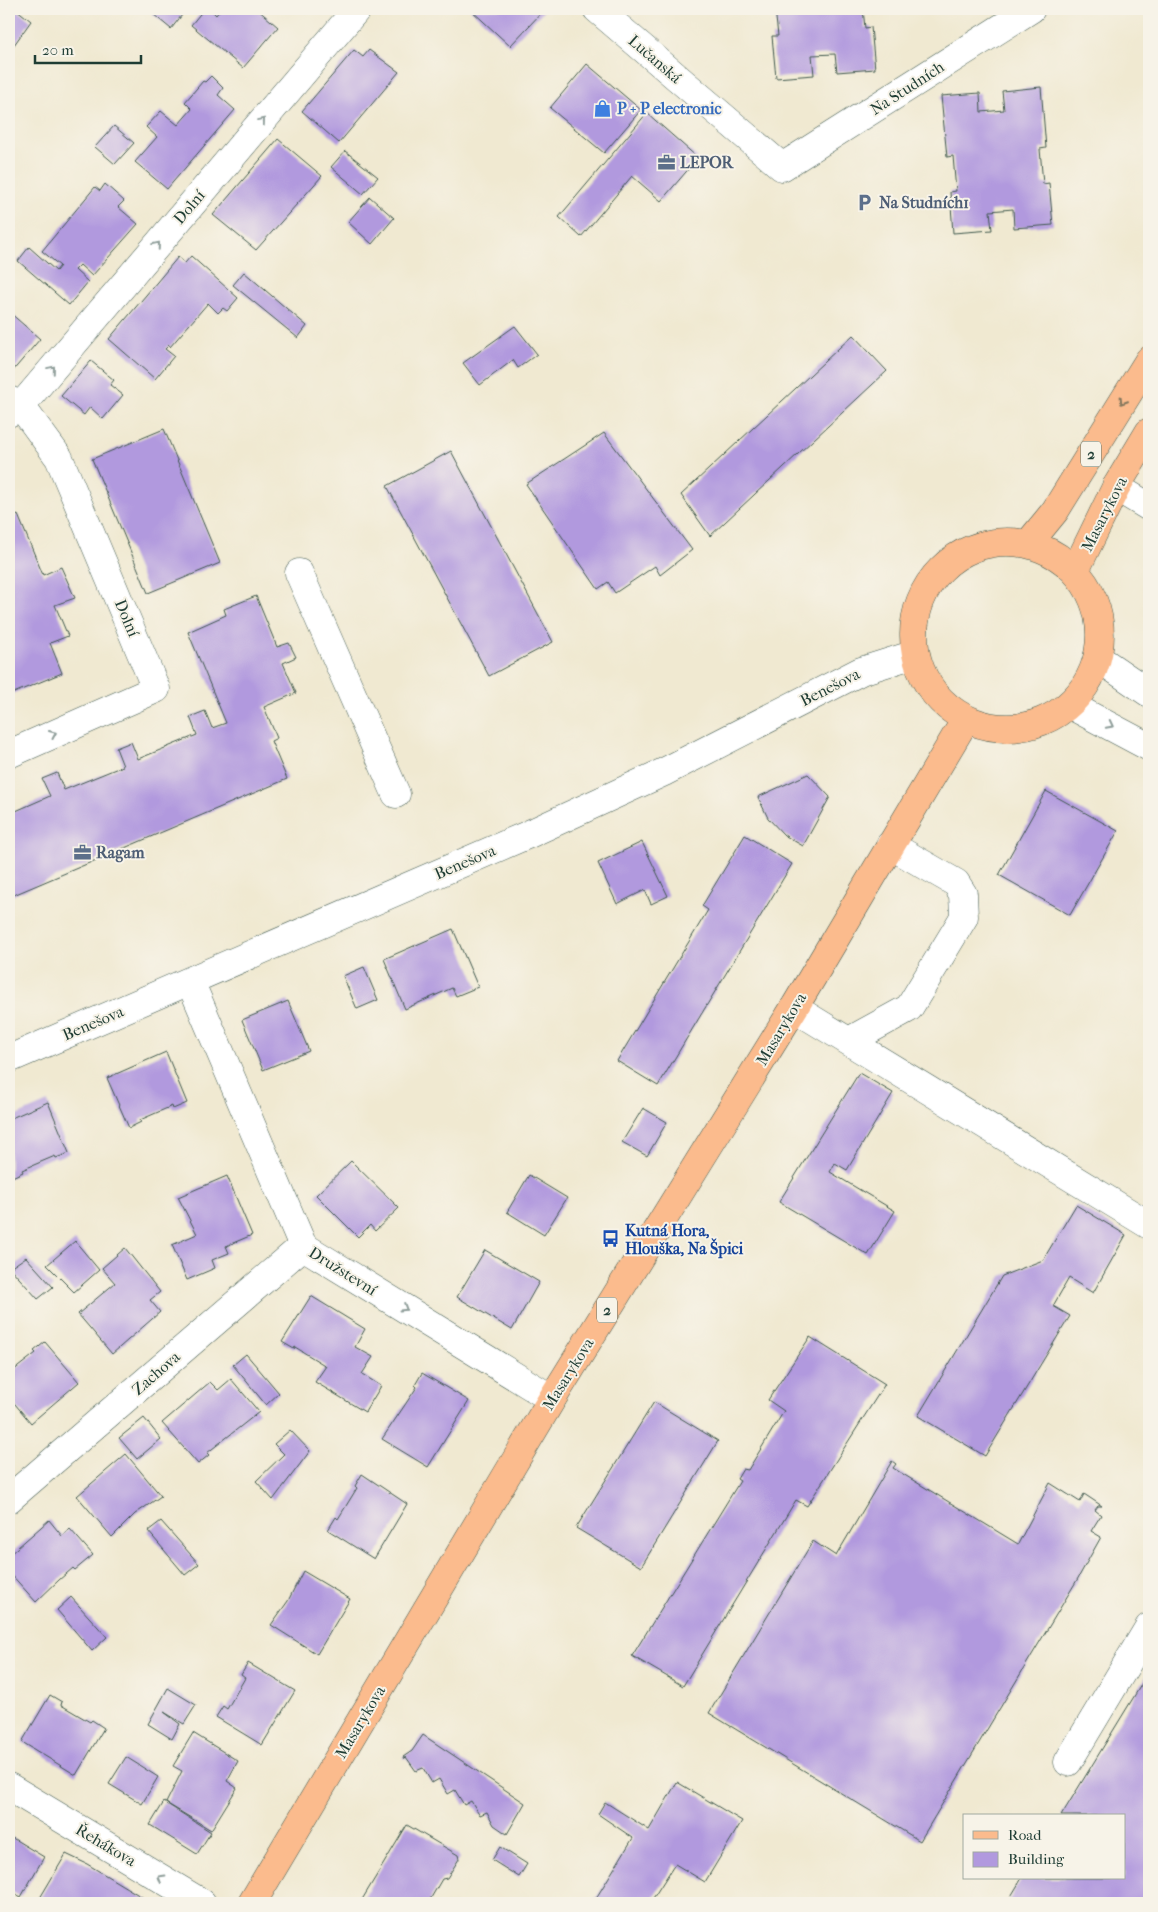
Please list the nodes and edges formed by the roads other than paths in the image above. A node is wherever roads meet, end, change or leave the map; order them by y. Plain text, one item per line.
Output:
1 (357, 9) edge
2 (597, 9) edge
3 (1031, 9) edge
4 (622, 18) edge
5 (782, 167) joint
6 (1149, 360) edge
7 (13, 407) edge
8 (1149, 432) edge
9 (1116, 487) junction
10 (1149, 507) edge
11 (1028, 544) junction
12 (1075, 571) junction
13 (299, 572) dead end
14 (915, 654) junction
15 (1098, 658) junction
16 (1149, 693) edge
17 (1070, 705) junction
18 (966, 719) junction
19 (1149, 747) edge
20 (9, 754) edge
21 (396, 794) dead end
22 (890, 844) junction
23 (190, 981) junction
24 (794, 1008) junction
25 (849, 1041) junction
26 (9, 1059) edge
27 (1149, 1225) edge
28 (303, 1246) junction
29 (552, 1399) junction
30 (9, 1499) edge
31 (1149, 1627) edge
32 (1068, 1762) dead end
33 (9, 1787) edge
34 (202, 1903) edge
35 (252, 1903) edge

7 -> 1 street, Dolní
2 - 4 street, Lučanská
3 - 5 street, Na Studních
4 - 5 street, Lučanská
6 -> 11 main road, 2
20 -> 7 street, Dolní
8 - 9 main road, Masarykova / 2
9 - 10 street
9 - 12 main road, Masarykova / 2
11 - 12 main road
11 - 14 main road
12 - 15 main road
13 - 21 street
14 - 18 main road
14 - 23 street, Benešova
15 - 16 street
15 - 17 main road
17 - 18 main road
17 -> 19 street
18 - 22 main road, Masarykova / 2
22 - 24 main road, Masarykova / 2
22 - 25 street
23 - 26 street, Benešova
23 - 28 street, Družstevní
24 - 25 street
24 - 29 main road, Masarykova / 2
25 - 27 street
28 -> 29 street, Družstevní
28 - 30 street, Zachova
29 - 35 main road, Masarykova / 2
31 - 32 street
34 -> 33 street, Řehákova

